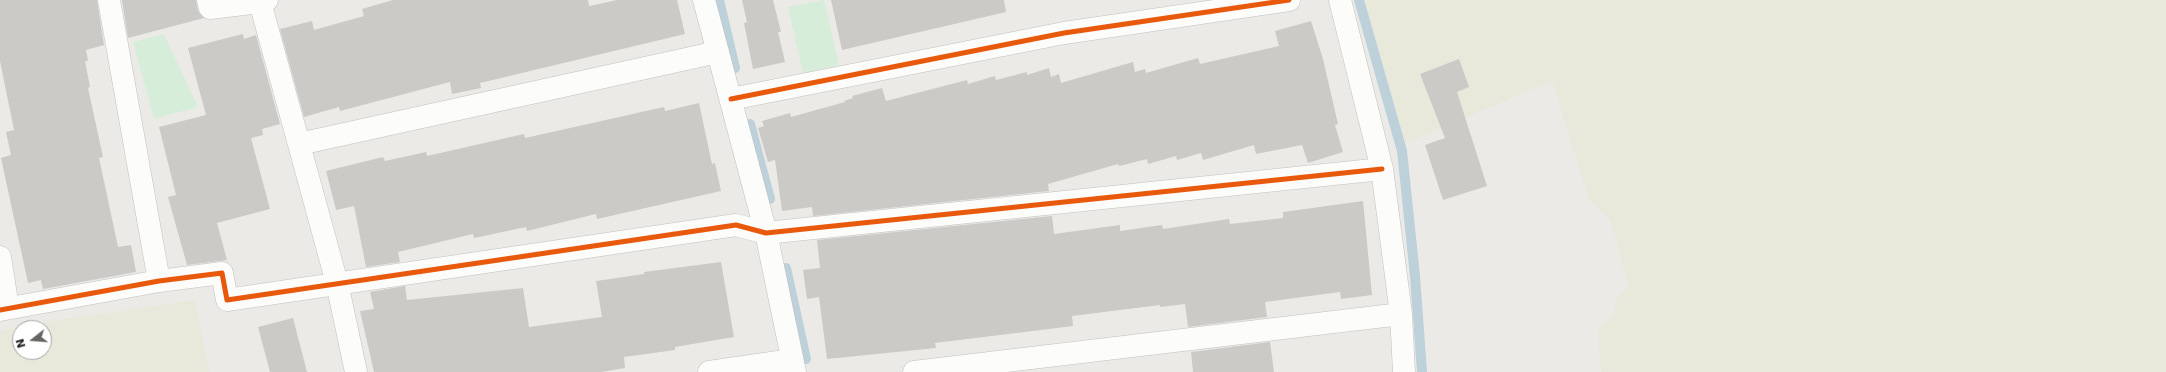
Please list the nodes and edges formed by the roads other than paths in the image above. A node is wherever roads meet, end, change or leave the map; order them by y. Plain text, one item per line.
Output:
1 (109, 0) edge
2 (208, 0) edge
3 (704, 0) edge
4 (1289, 0) edge
5 (1340, 0) edge
6 (263, 1) edge
7 (718, 52) junction
8 (731, 99) junction
9 (299, 144) junction
10 (1382, 169) junction
11 (766, 233) junction
12 (0, 257) edge
13 (159, 281) junction
14 (337, 284) junction
15 (4, 309) edge
16 (1401, 314) junction
17 (794, 366) edge
18 (356, 372) edge
19 (709, 372) edge
20 (914, 372) edge
21 (1404, 372) edge

1 - 13 street
2 - 6 street
3 - 7 street
4 - 8 street
5 - 10 street
6 - 9 street
7 - 8 street
7 - 9 street
8 - 11 street
9 - 14 street
10 - 11 street
10 - 16 street
11 - 14 street
11 - 17 street
12 - 15 street
13 - 14 street
13 - 15 street
14 - 18 street
16 - 20 street
16 - 21 street
17 - 19 street

